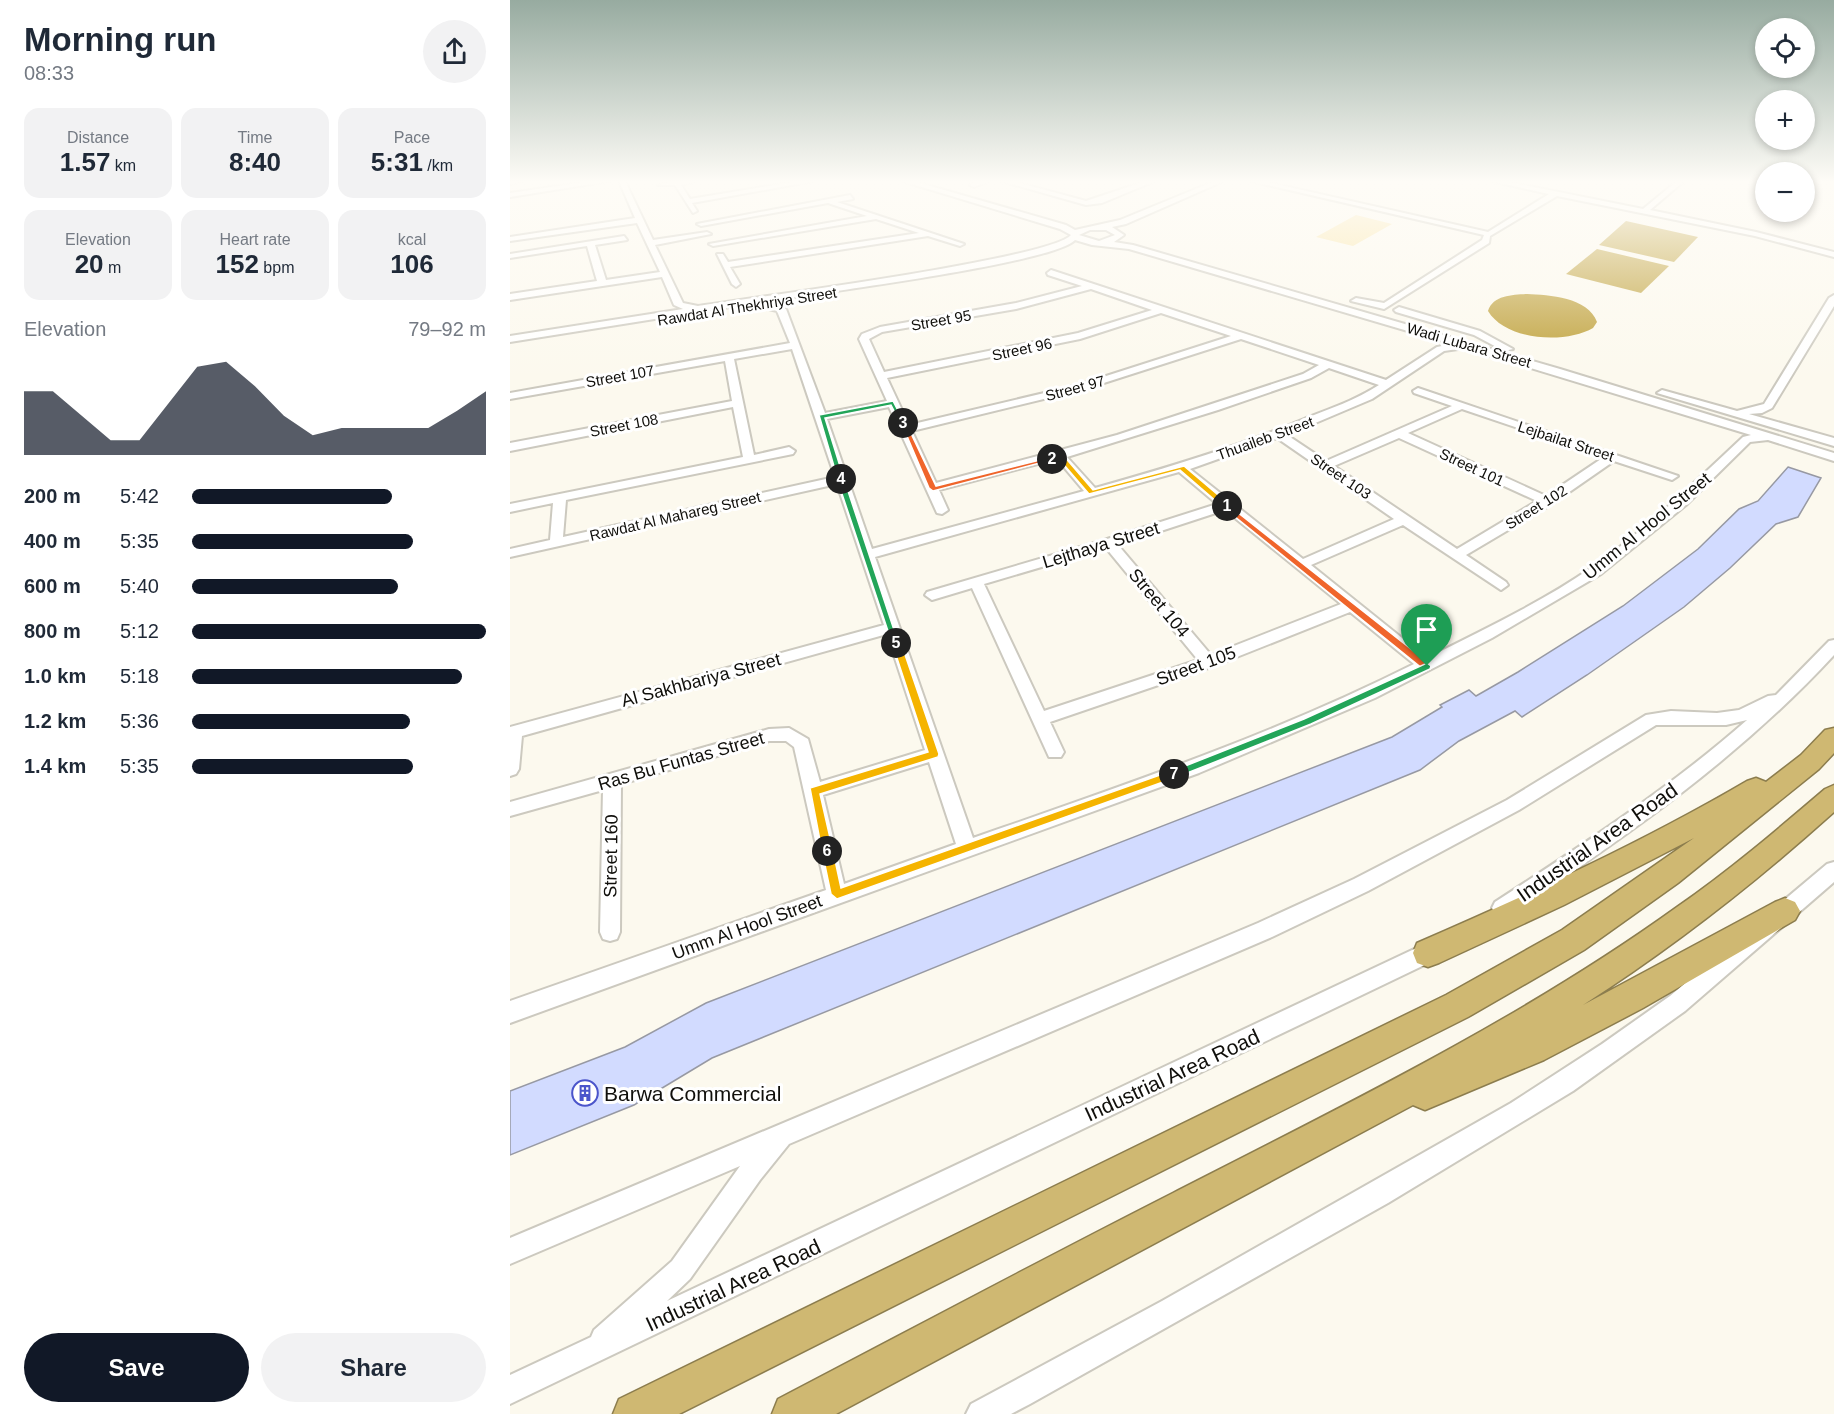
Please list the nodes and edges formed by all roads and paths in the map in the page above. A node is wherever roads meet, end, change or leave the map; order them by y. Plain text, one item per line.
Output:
1 (565, 247) edge
2 (591, 247) edge
3 (652, 247) edge
4 (715, 247) edge
5 (843, 247) edge
6 (1054, 247) edge
7 (1073, 247) edge
8 (1126, 247) edge
9 (1155, 247) edge
10 (1477, 247) edge
11 (1806, 247) edge
12 (1834, 254) edge
13 (510, 256) edge
14 (1205, 264) junction
15 (726, 265) junction
16 (1242, 268) dead end
17 (1052, 273) dead end
18 (664, 274) junction
19 (602, 283) junction
20 (736, 284) dead end
21 (1090, 287) junction
22 (510, 297) edge
23 (1343, 297) dead end
24 (796, 298) junction
25 (1834, 298) edge
26 (759, 304) junction
27 (679, 305) junction
28 (1392, 307) junction
29 (701, 309) junction
30 (781, 309) junction
31 (1160, 310) junction
32 (662, 315) junction
33 (1241, 336) junction
34 (1437, 336) junction
35 (510, 339) edge
36 (510, 344) edge
37 (796, 345) junction
38 (1467, 345) junction
39 (1441, 349) junction
40 (729, 357) junction
41 (1327, 365) junction
42 (1561, 369) junction
43 (881, 376) junction
44 (1389, 385) junction
45 (1418, 391) dead end
46 (510, 396) edge
47 (893, 403) junction
48 (738, 404) junction
49 (1461, 406) junction
50 (1768, 406) junction
51 (1723, 410) junction
52 (821, 417) junction
53 (1732, 426) junction
54 (906, 429) junction
55 (1801, 432) junction
56 (1398, 433) junction
57 (1278, 434) junction
58 (1768, 437) junction
59 (1742, 444) junction
60 (510, 447) edge
61 (1832, 449) edge
62 (789, 451) dead end
63 (1613, 456) junction
64 (1060, 457) junction
65 (749, 459) junction
66 (1325, 466) junction
67 (1182, 468) junction
68 (1672, 476) dead end
69 (841, 479) junction
70 (933, 488) junction
71 (1092, 492) junction
72 (560, 498) junction
73 (1547, 501) junction
74 (1226, 505) junction
75 (510, 508) edge
76 (942, 510) dead end
77 (1405, 519) junction
78 (555, 543) junction
79 (1109, 543) junction
80 (510, 553) edge
81 (866, 555) junction
82 (1457, 555) junction
83 (1300, 565) junction
84 (976, 582) junction
85 (1501, 585) dead end
86 (932, 595) dead end
87 (1350, 606) junction
88 (891, 628) junction
89 (1834, 645) edge
90 (1208, 662) junction
91 (1427, 666) junction
92 (1792, 690) junction
93 (1040, 719) junction
94 (512, 733) edge
95 (1834, 737) edge
96 (1055, 752) dead end
97 (934, 754) junction
98 (1810, 762) junction
99 (510, 770) edge
100 (612, 781) junction
101 (814, 791) junction
102 (1834, 796) edge
103 (510, 809) edge
104 (967, 848) junction
105 (1834, 870) edge
106 (837, 894) junction
107 (1785, 911) junction
108 (610, 932) dead end
109 (1428, 953) junction
110 (510, 1012) edge
111 (786, 1132) junction
112 (1307, 1144) junction
113 (510, 1251) edge
114 (586, 1354) junction
115 (510, 1390) edge
116 (634, 1414) edge
117 (793, 1414) edge
118 (981, 1414) edge

1 - 13 street
2 - 19 street
3 - 18 street
4 - 15 street
5 - 15 street
6 - 29 street, Rawdat Al Thekhriya Street
7 - 24 street, Rawdat Al Thekhriya Street
8 - 34 street, Wadi Lubara Street
9 - 14 street, Wadi Lubara Street
10 - 28 street
11 - 12 street
14 - 16 street
14 - 42 street, Wadi Lubara Street
15 - 20 street
17 - 21 street
18 - 19 street
18 - 27 street
19 - 22 street
21 - 31 street
21 - 43 street, Street 95
23 - 28 street
24 - 26 street, Rawdat Al Thekhriya Street
24 - 30 street
25 - 50 street
26 - 30 street
26 - 36 street, Rawdat Al Thekhriya Street
27 - 29 street
27 - 32 street
28 - 42 street
29 - 32 street, Rawdat Al Thekhriya Street
30 - 37 street
31 - 33 street
31 - 43 street, Street 96
32 - 35 street, Rawdat Al Thekhriya Street
33 - 41 street
33 - 54 street, Street 97
34 - 38 street, Wadi Lubara Street
34 - 39 street
37 - 40 street, Street 107
37 - 52 street
38 - 39 street, Thuaileb Street
38 - 42 street, Wadi Lubara Street
39 - 44 street, Thuaileb Street
40 - 46 street, Street 107
40 - 48 street
41 - 44 street
41 - 64 street
42 - 51 street, Wadi Lubara Street
42 - 53 street, Wadi Lubara Street
42 - 61 street
43 - 47 street, Street 95
44 - 57 street, Thuaileb Street
45 - 49 street, Lejbailat Street
47 - 52 street
47 - 54 street, Street 95
48 - 60 street, Street 108
48 - 65 street
49 - 56 street
49 - 63 street, Lejbailat Street
50 - 51 street
50 - 55 street
51 - 55 street, Wadi Lubara Street
52 - 69 street
53 - 58 street, Wadi Lubara Street
53 - 59 street
54 - 70 street, Street 95
55 - 61 street, Wadi Lubara Street
56 - 66 street
56 - 73 street, Street 101
57 - 66 street, Street 103
57 - 67 street, Thuaileb Street
58 - 59 street, Umm Al Hool Street
58 - 61 street, Wadi Lubara Street
59 - 91 street, Umm Al Hool Street
62 - 65 street
63 - 68 street, Lejbailat Street
63 - 73 street, Street 102
64 - 70 street
64 - 71 street
65 - 72 street
66 - 77 street, Street 103
67 - 71 street, Thuaileb Street
67 - 74 street
69 - 78 street, Rawdat Al Mahareg Street
69 - 81 street
70 - 76 street, Street 95
71 - 81 street, Thuaileb Street
72 - 75 street
72 - 78 street
73 - 82 street, Street 102
74 - 79 street, Lejthaya Street
74 - 83 street
77 - 82 street, Street 103
77 - 83 street
78 - 80 street, Rawdat Al Mahareg Street
79 - 84 street, Lejthaya Street
79 - 90 street, Street 104
81 - 88 street
82 - 85 street, Street 103
83 - 87 street
84 - 86 street, Lejthaya Street
84 - 93 street
87 - 90 street, Street 105
87 - 91 street
88 - 94 street, Al Sakhbariya Street
88 - 97 street
89 - 92 street, Industrial Area Road
90 - 93 street, Street 105
91 - 104 street, Umm Al Hool Street
92 - 109 street, Industrial Area Road
92 - 111 street, Industrial Area Road
93 - 96 street
94 - 99 street
95 - 98 highway
97 - 101 street
97 - 104 street
98 - 109 highway
98 - 116 highway
100 - 101 street, Ras Bu Funtas Street
100 - 103 street, Ras Bu Funtas Street
100 - 108 street, Street 160
101 - 106 street, Ras Bu Funtas Street
102 - 112 highway
104 - 106 street, Umm Al Hool Street
105 - 107 street
106 - 110 street, Umm Al Hool Street
107 - 112 highway
107 - 118 street
109 - 114 street, Industrial Area Road
111 - 113 street, Industrial Area Road
111 - 114 street
112 - 117 highway
114 - 115 street, Industrial Area Road

